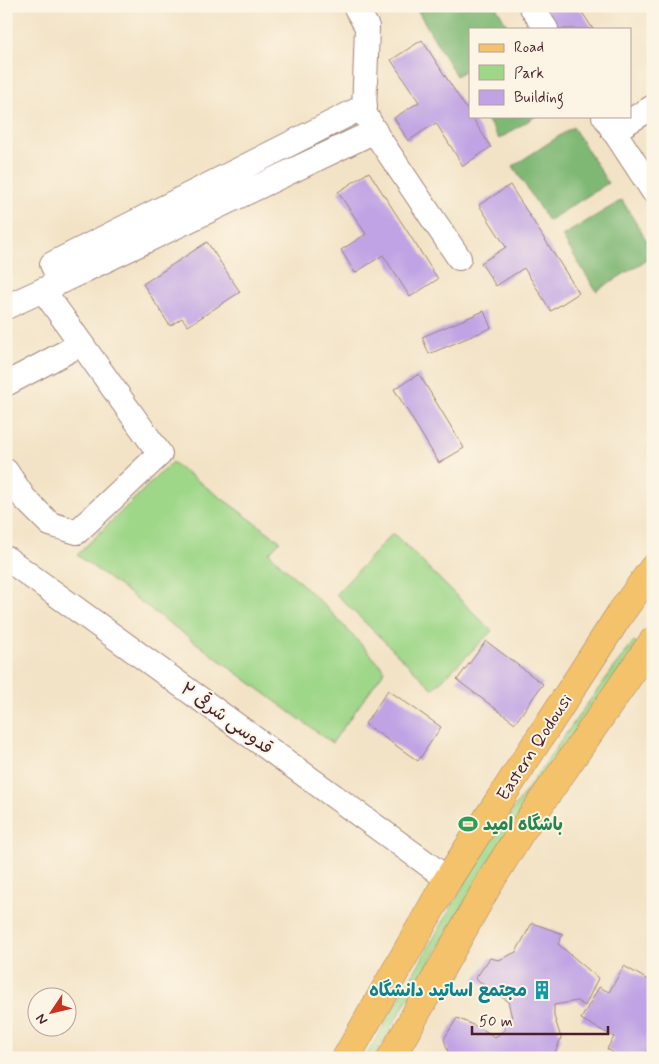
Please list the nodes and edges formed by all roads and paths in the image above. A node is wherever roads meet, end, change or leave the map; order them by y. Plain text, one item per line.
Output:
1 (355, 6) edge
2 (531, 6) edge
3 (545, 28) edge
4 (364, 106) junction
5 (653, 107) edge
6 (632, 115) edge
7 (624, 118) edge
8 (608, 124) edge
9 (375, 131) junction
10 (653, 191) edge
11 (459, 258) dead end
12 (52, 286) junction
13 (6, 307) edge
14 (81, 344) junction
15 (6, 384) edge
16 (6, 471) edge
17 (6, 558) edge
18 (653, 568) edge
19 (620, 614) junction
20 (653, 636) edge
21 (653, 641) edge
22 (448, 879) junction
23 (346, 1058) edge
24 (391, 1058) edge

1 - 4 street
2 - 3 street
4 - 9 street
4 - 12 street
5 - 6 street
7 - 8 street
8 - 10 street
9 - 11 street
9 - 12 street
12 - 13 street
12 - 14 street
14 - 15 street
14 - 16 street
17 - 22 street, قدوسی شرقی ۲
18 - 19 main road, Eastern Qodousi
19 - 20 main road
19 - 22 main road, Eastern Qodousi
21 - 24 main road, Eastern Qodousi
22 - 23 main road, Eastern Qodousi

